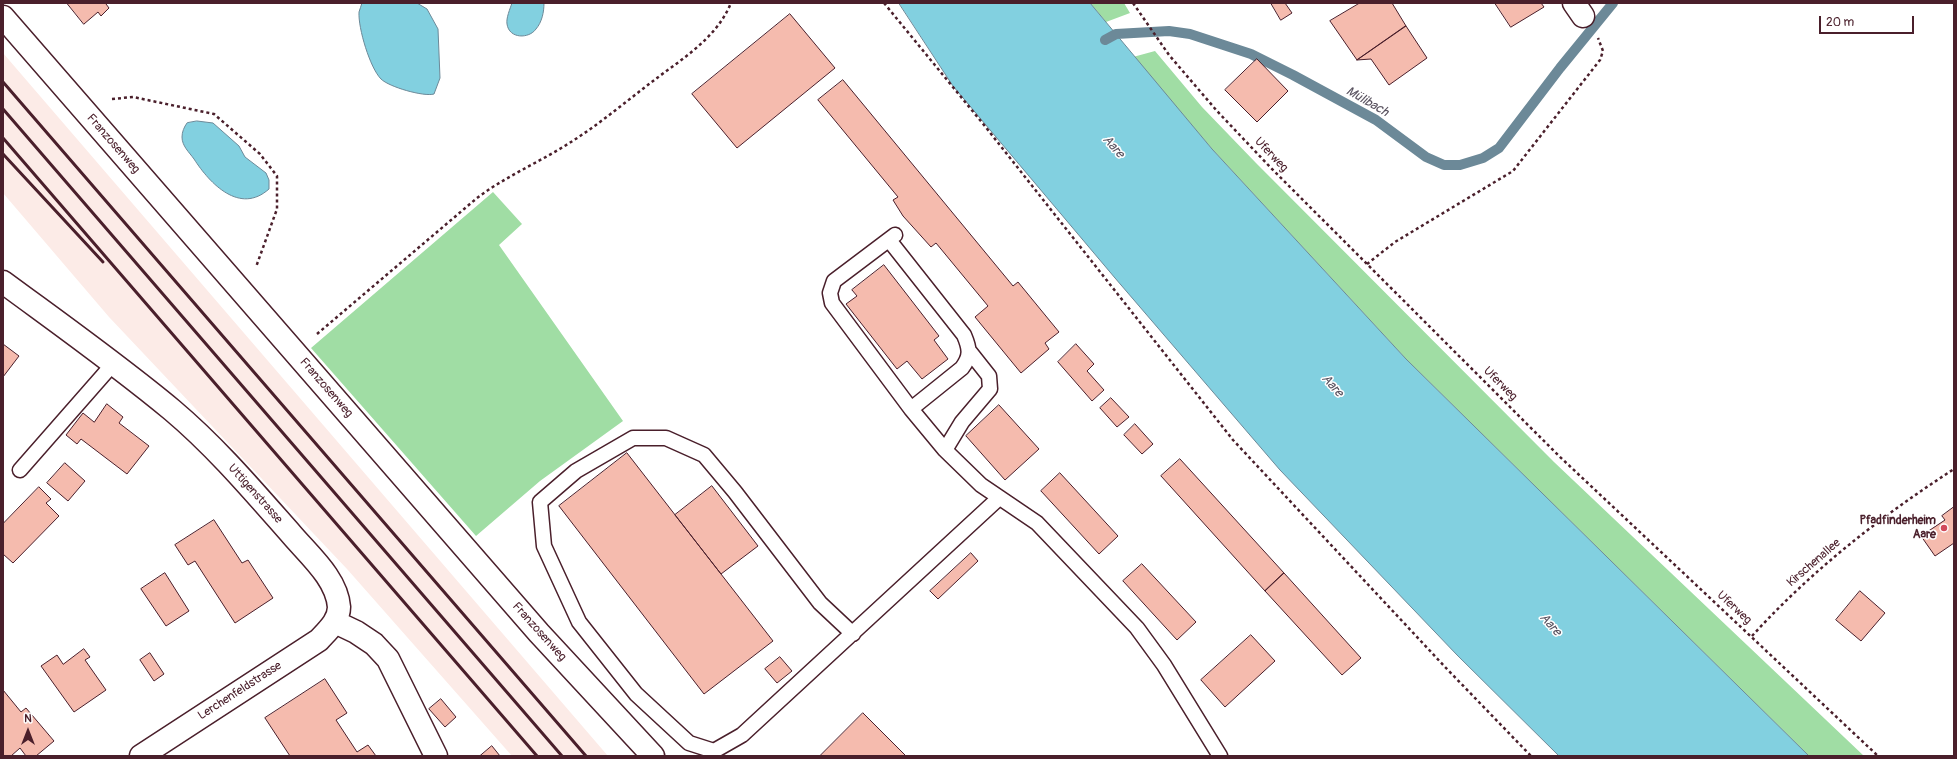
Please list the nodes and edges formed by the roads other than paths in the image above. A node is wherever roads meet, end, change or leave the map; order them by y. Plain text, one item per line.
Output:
1 (3, 17) edge
2 (3, 282) edge
3 (970, 352) junction
4 (113, 364) junction
5 (911, 409) junction
6 (945, 450) junction
7 (20, 470) dead end
8 (999, 498) junction
9 (335, 622) junction
10 (853, 634) junction
11 (141, 756) edge
12 (436, 756) edge
13 (653, 756) edge
14 (1220, 756) edge

1 - 13 street, Franzosenweg
2 - 4 street, Uttigenstrasse
3 - 5 lane
3 - 5 lane
3 - 6 lane
4 - 7 lane
4 - 9 street, Uttigenstrasse
5 - 6 lane
6 - 8 lane
8 - 10 lane
8 - 14 lane
9 - 11 street, Lerchenfeldstrasse
9 - 12 street
10 - 10 lane

